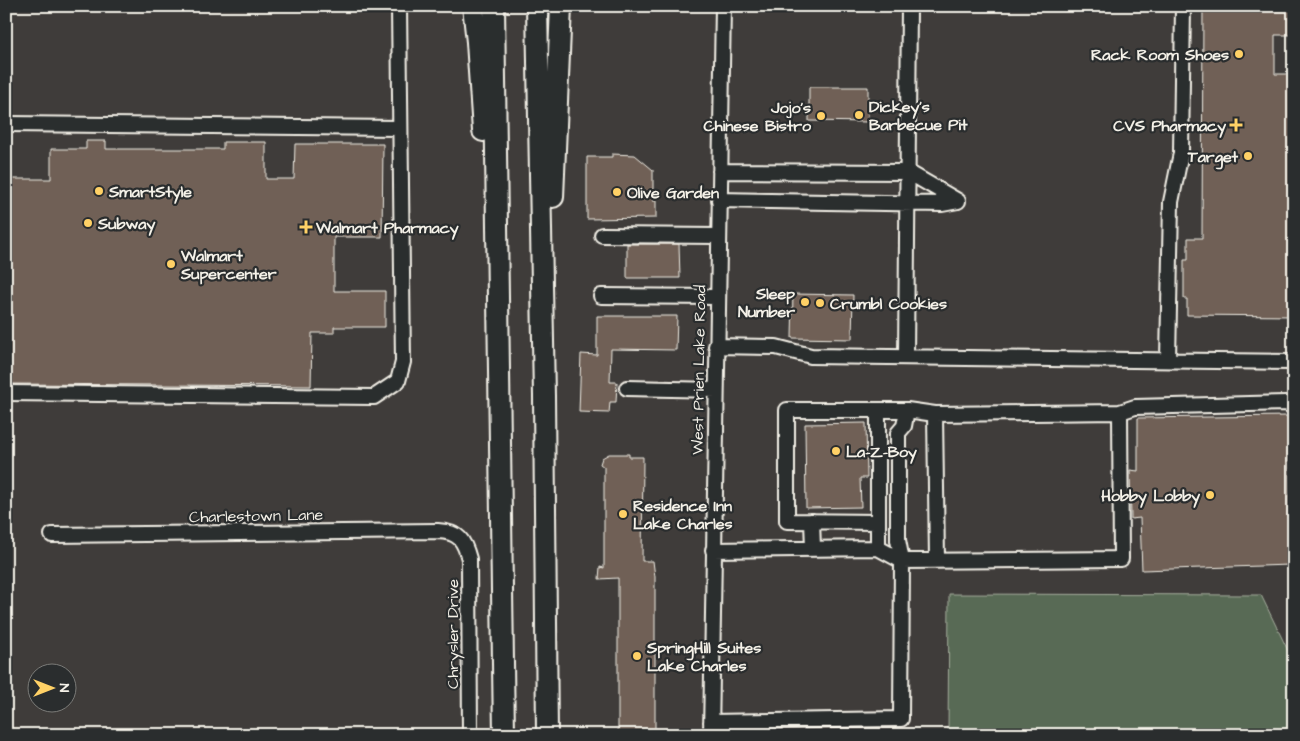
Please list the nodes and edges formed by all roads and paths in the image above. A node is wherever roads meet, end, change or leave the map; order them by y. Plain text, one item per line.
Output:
1 (399, 6) edge
2 (473, 6) edge
3 (494, 6) edge
4 (537, 6) edge
5 (561, 6) edge
6 (723, 6) edge
7 (909, 6) edge
8 (1183, 6) edge
9 (6, 124) edge
10 (399, 128) junction
11 (720, 171) junction
12 (908, 172) junction
13 (719, 200) junction
14 (907, 203) junction
15 (496, 208) junction
16 (602, 235) dead end
17 (718, 236) junction
18 (601, 296) dead end
19 (717, 297) junction
20 (716, 346) junction
21 (906, 357) junction
22 (1168, 360) junction
23 (1294, 362) edge
24 (627, 388) dead end
25 (716, 390) junction
26 (6, 393) edge
27 (544, 396) junction
28 (1294, 407) edge
29 (878, 410) junction
30 (907, 410) junction
31 (1120, 412) junction
32 (936, 414) junction
33 (812, 521) junction
34 (878, 522) junction
35 (52, 535) dead end
36 (459, 537) joint
37 (813, 548) junction
38 (878, 548) junction
39 (713, 550) junction
40 (937, 560) junction
41 (902, 561) junction
42 (711, 729) edge
43 (470, 735) edge
44 (504, 735) edge
45 (547, 735) edge

1 - 10 street
2 - 15 highway
3 - 15 highway
4 - 27 highway
5 - 27 highway
6 - 11 street, West Prien Lake Road
7 - 12 street
8 - 22 street
9 - 10 street
10 - 26 street
11 - 12 street
11 - 13 street, West Prien Lake Road
12 - 14 street
12 - 14 street
13 - 14 street
13 - 17 street, West Prien Lake Road
14 - 21 street
15 - 44 highway
16 - 17 street
17 - 19 street, West Prien Lake Road
18 - 19 street
19 - 20 street, West Prien Lake Road
20 - 21 street
20 - 25 street, West Prien Lake Road
21 - 22 street
22 - 23 street
24 - 25 street
25 - 39 street, West Prien Lake Road
27 - 45 highway
28 - 31 street
29 - 30 street
29 - 33 street
29 - 34 street
30 - 32 street
30 - 41 street
31 - 32 street
31 - 40 street
32 - 40 street
33 - 34 street
33 - 37 street
34 - 38 street
35 - 36 street, Charlestown Lane
36 - 43 street, Chrysler Drive
37 - 38 street
37 - 39 street
38 - 41 street
39 - 42 street, West Prien Lake Road
40 - 41 street
41 - 42 street

